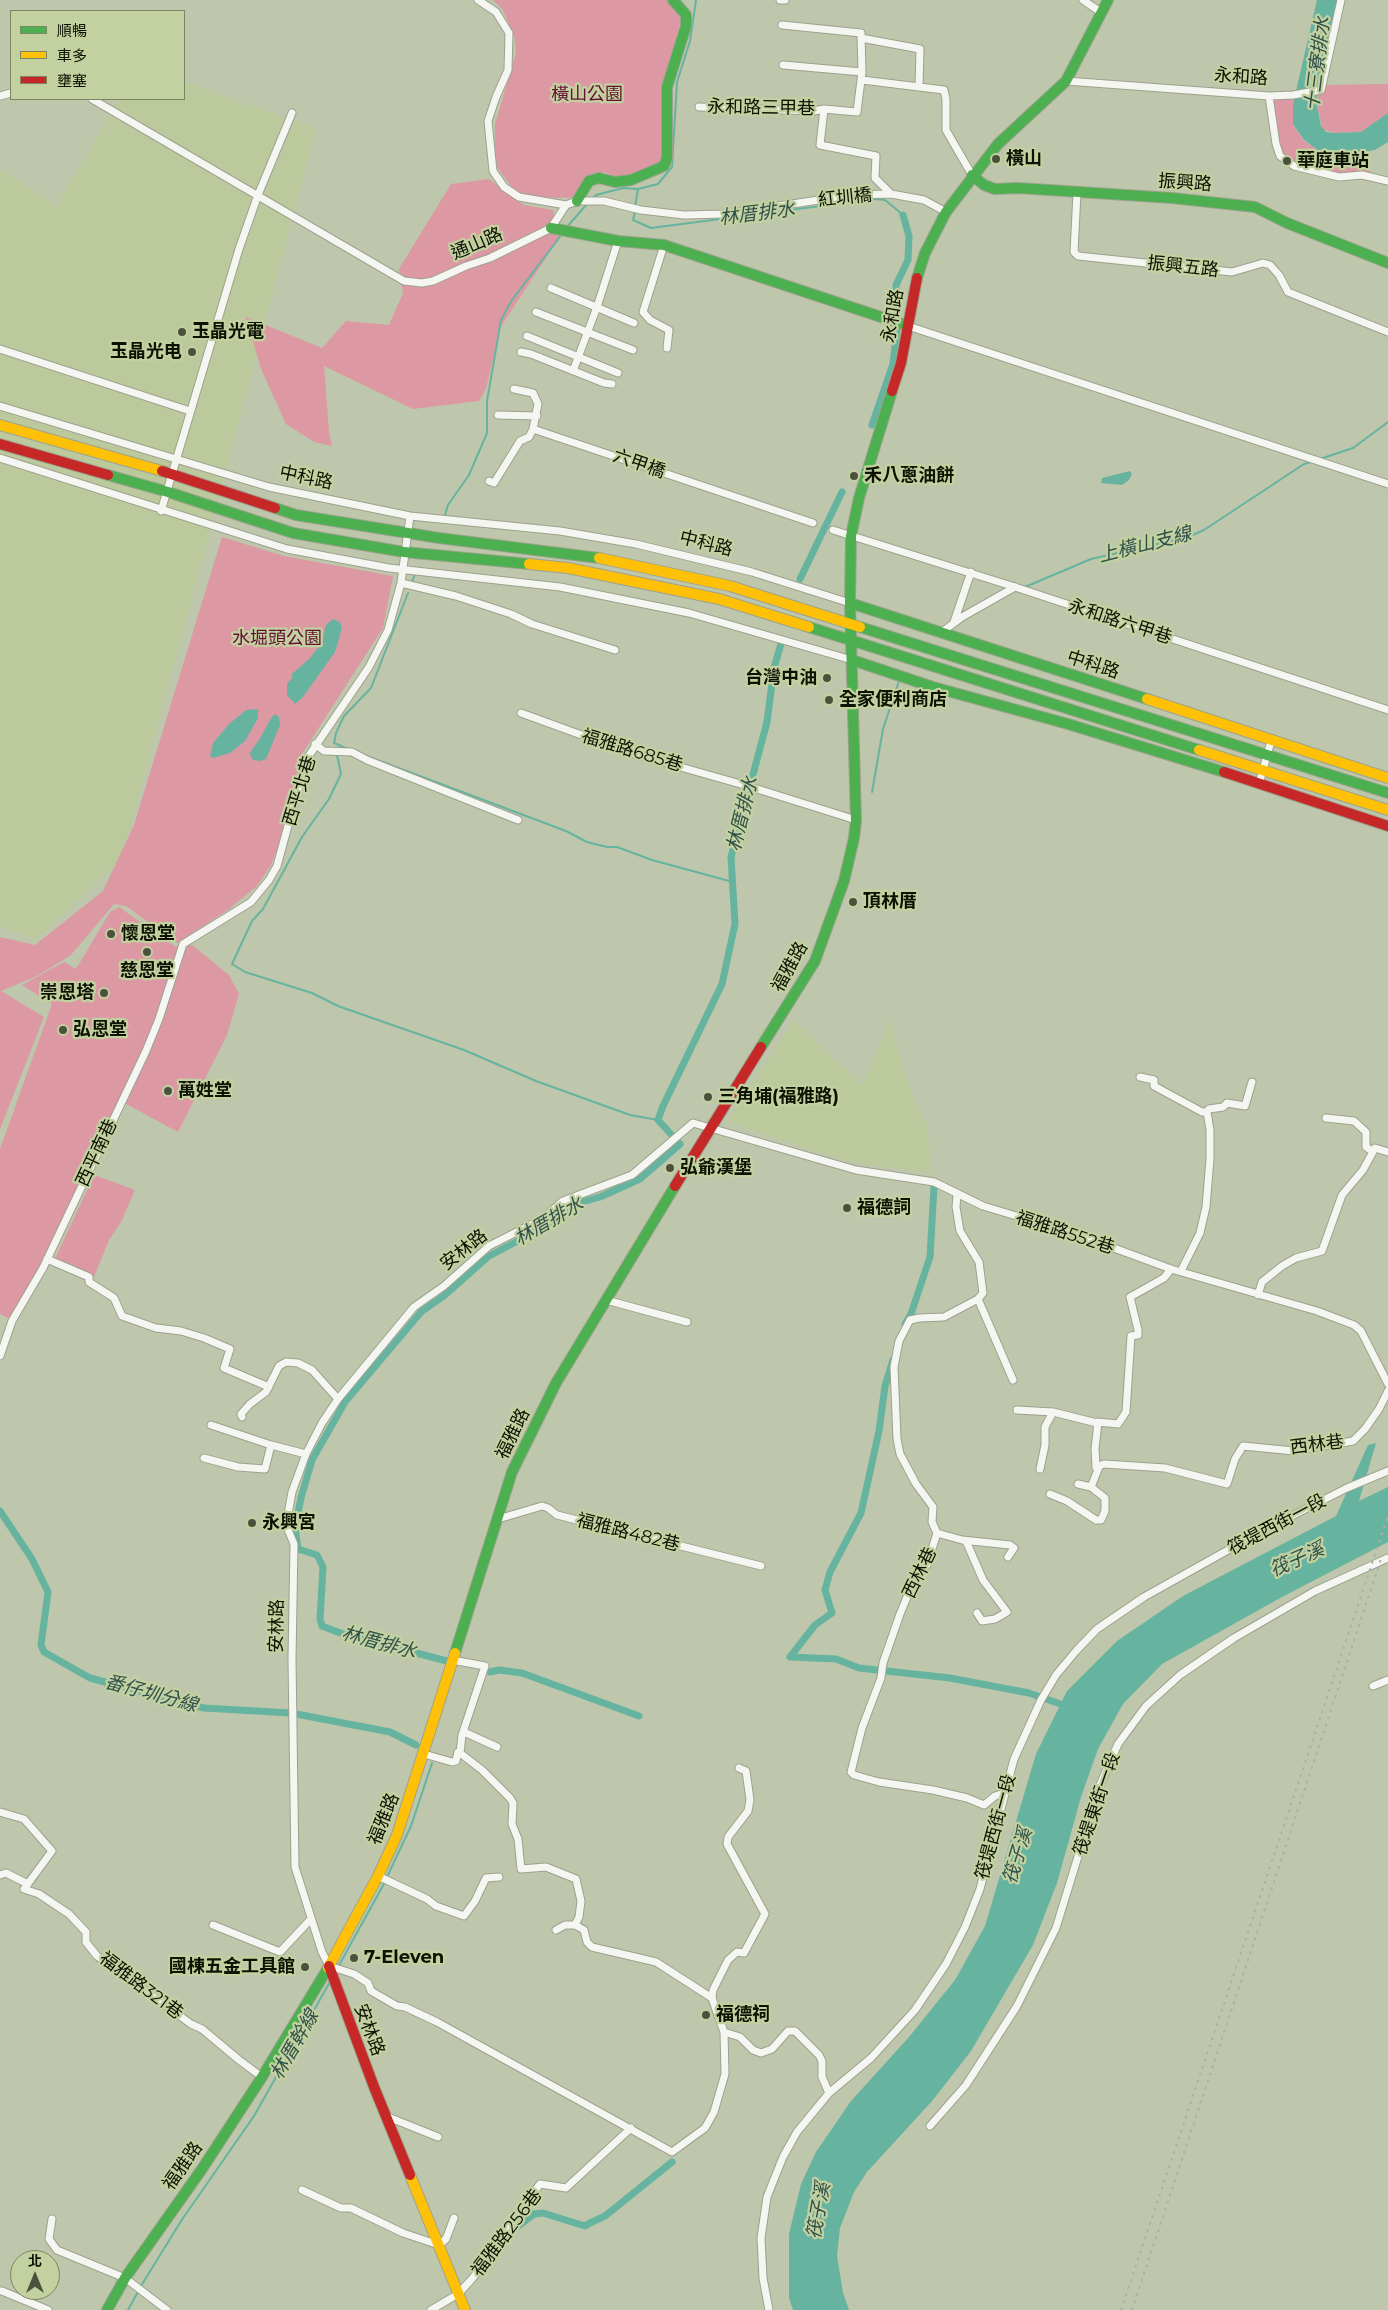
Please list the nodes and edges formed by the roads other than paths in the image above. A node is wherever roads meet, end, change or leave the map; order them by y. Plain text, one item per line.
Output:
1 (478, 0) edge
2 (673, 0) edge
3 (780, 0) edge
4 (785, 0) edge
5 (1083, 0) edge
6 (1108, 0) edge
7 (1341, 0) edge
8 (1102, 13) junction
9 (782, 25) dead end
10 (861, 38) junction
11 (783, 65) dead end
12 (862, 72) junction
13 (862, 80) junction
14 (1066, 82) junction
15 (919, 87) junction
16 (1268, 96) junction
17 (94, 100) edge
18 (699, 107) dead end
19 (824, 108) junction
20 (292, 113) dead end
21 (972, 175) junction
22 (1388, 181) edge
23 (1077, 193) junction
24 (891, 194) junction
25 (258, 195) junction
26 (586, 201) junction
27 (566, 205) junction
28 (946, 212) junction
29 (560, 229) junction
30 (618, 241) junction
31 (664, 245) junction
32 (1388, 263) edge
33 (551, 288) dead end
34 (597, 307) junction
35 (536, 312) dead end
36 (634, 323) dead end
37 (908, 326) junction
38 (587, 332) junction
39 (1388, 332) edge
40 (527, 336) dead end
41 (667, 348) dead end
42 (0, 349) edge
43 (633, 350) dead end
44 (521, 352) dead end
45 (578, 357) junction
46 (572, 371) junction
47 (618, 373) dead end
48 (612, 384) dead end
49 (514, 389) dead end
50 (0, 406) edge
51 (190, 411) junction
52 (498, 415) dead end
53 (537, 416) junction
54 (0, 418) edge
55 (0, 425) edge
56 (533, 429) junction
57 (43, 438) junction
58 (0, 444) edge
59 (0, 449) edge
60 (0, 458) edge
61 (178, 458) junction
62 (58, 461) junction
63 (173, 474) junction
64 (489, 481) dead end
65 (1388, 484) edge
66 (168, 492) junction
67 (161, 511) junction
68 (410, 516) junction
69 (813, 523) dead end
70 (833, 530) dead end
71 (407, 533) junction
72 (851, 536) junction
73 (404, 552) junction
74 (403, 569) junction
75 (971, 572) junction
76 (401, 583) junction
77 (1015, 587) junction
78 (850, 603) junction
79 (954, 623) junction
80 (850, 624) junction
81 (942, 632) junction
82 (851, 639) junction
83 (616, 650) dead end
84 (852, 660) junction
85 (1388, 710) edge
86 (521, 714) dead end
87 (1271, 741) junction
88 (315, 744) junction
89 (1268, 754) junction
90 (1262, 771) junction
91 (1388, 778) edge
92 (1260, 784) junction
93 (1388, 793) edge
94 (1388, 810) edge
95 (518, 820) dead end
96 (856, 820) junction
97 (1388, 826) edge
98 (183, 944) joint
99 (1140, 1077) dead end
100 (1252, 1082) dead end
101 (1207, 1112) junction
102 (1326, 1118) dead end
103 (709, 1129) junction
104 (1372, 1151) junction
105 (1388, 1152) edge
106 (957, 1195) junction
107 (47, 1259) junction
108 (1171, 1269) junction
109 (1181, 1271) junction
110 (1258, 1295) junction
111 (978, 1299) junction
112 (606, 1300) junction
113 (687, 1322) dead end
114 (0, 1356) edge
115 (1013, 1380) dead end
116 (1388, 1384) edge
117 (269, 1386) junction
118 (1388, 1390) edge
119 (338, 1399) junction
120 (1017, 1410) dead end
121 (1053, 1412) junction
122 (242, 1417) dead end
123 (1097, 1423) junction
124 (211, 1426) dead end
125 (271, 1445) junction
126 (306, 1454) junction
127 (204, 1458) dead end
128 (1098, 1467) junction
129 (1040, 1469) dead end
130 (1388, 1471) edge
131 (1078, 1484) dead end
132 (1091, 1487) junction
133 (1050, 1494) dead end
134 (498, 1519) junction
135 (937, 1533) junction
136 (966, 1541) junction
137 (1008, 1557) dead end
138 (1388, 1558) edge
139 (761, 1566) dead end
140 (977, 1613) dead end
141 (452, 1660) junction
142 (1388, 1680) edge
143 (1373, 1686) dead end
144 (464, 1732) junction
145 (497, 1747) dead end
146 (460, 1753) junction
147 (424, 1754) junction
148 (739, 1768) dead end
149 (1005, 1793) junction
150 (0, 1812) edge
151 (0, 1875) edge
152 (380, 1877) junction
153 (499, 1877) dead end
154 (28, 1884) junction
155 (311, 1919) junction
156 (214, 1925) dead end
157 (575, 1925) junction
158 (556, 1930) dead end
159 (334, 1969) junction
160 (712, 1998) junction
161 (724, 2032) junction
162 (262, 2077) junction
163 (829, 2093) junction
164 (388, 2117) junction
165 (930, 2126) dead end
166 (631, 2128) junction
167 (438, 2137) dead end
168 (302, 2190) dead end
169 (454, 2218) dead end
170 (52, 2219) dead end
171 (439, 2245) junction
172 (125, 2278) junction
173 (2, 2291) dead end
174 (458, 2294) junction
175 (48, 2310) edge
176 (107, 2310) edge
177 (167, 2310) edge
178 (431, 2310) edge
179 (465, 2310) edge
180 (769, 2310) edge

1 - 27 street
2 - 26 street
3 - 4 street
5 - 8 street
6 - 8 street, 永和路
7 - 16 street, 永和路
8 - 14 street, 永和路
9 - 10 street
10 - 12 street, 永和路三甲巷
10 - 15 street
11 - 12 street
12 - 13 street, 永和路三甲巷
13 - 15 street
13 - 19 street, 永和路三甲巷
14 - 16 street, 永和路
14 - 21 street, 永和路
15 - 21 street
16 - 22 street
17 - 25 street, 通山路
18 - 19 street, 永和路三甲巷
19 - 24 street, 永和路三甲巷
20 - 25 street
21 - 23 street, 振興路
21 - 28 street, 永和路
23 - 32 street, 振興路
23 - 39 street, 振興五路
24 - 26 street, 紅圳橋
24 - 28 street, 紅圳橋
25 - 29 street, 通山路
25 - 51 street
26 - 27 street
27 - 29 street
28 - 37 street, 永和路
29 - 30 street
30 - 31 street
30 - 34 street
31 - 37 street
31 - 41 street
33 - 34 street
34 - 36 street
34 - 38 street
35 - 38 street
37 - 65 street
37 - 72 street, 永和路
38 - 43 street
38 - 45 street
40 - 45 street
42 - 51 street
44 - 46 street
45 - 46 street
45 - 47 street
46 - 48 street
49 - 53 street
50 - 61 street, 中科路
51 - 61 street
52 - 53 street
53 - 56 street
54 - 57 street
55 - 57 street, 中科路
56 - 64 street
56 - 69 street, 六甲橋
57 - 63 street, 中科路
58 - 62 street
59 - 62 street
60 - 67 street
61 - 63 street
61 - 68 street, 中科路
62 - 66 street
63 - 66 street
63 - 71 street, 中科路
66 - 67 street
66 - 73 street
67 - 74 street
68 - 71 street, 西平北巷
68 - 78 street, 中科路
70 - 72 street
71 - 73 street, 西平北巷
71 - 80 street, 中科路
72 - 75 street, 永和路六甲巷
72 - 78 street, 永和路
73 - 74 street, 西平北巷
73 - 82 street
74 - 76 street, 西平北巷
74 - 84 street
75 - 77 street, 永和路六甲巷
75 - 79 street
76 - 83 street
76 - 88 street, 西平北巷
77 - 79 street
77 - 85 street, 永和路六甲巷
78 - 80 street, 福雅路
78 - 81 street, 中科路
79 - 81 street
80 - 82 street, 福雅路
80 - 89 street, 中科路
81 - 87 street, 中科路
82 - 84 street, 福雅路
82 - 90 street
84 - 92 street
84 - 96 street, 福雅路
86 - 96 street, 福雅路685巷
87 - 89 street
87 - 91 street, 中科路
88 - 95 street
88 - 98 street, 西平北巷
89 - 90 street
89 - 93 street, 中科路
90 - 92 street
90 - 94 street
92 - 97 street
96 - 103 street, 福雅路
98 - 107 street, 西平南巷
99 - 101 street
100 - 101 street
101 - 109 street
102 - 104 street
103 - 106 street, 福雅路552巷
103 - 112 street, 福雅路
103 - 119 street, 安林路
104 - 105 street
104 - 110 street
106 - 108 street, 福雅路552巷
106 - 111 street
107 - 114 street, 西平南巷
107 - 117 street
108 - 109 street, 福雅路552巷
108 - 123 street
109 - 110 street, 福雅路552巷
110 - 116 street, 福雅路552巷
111 - 115 street
111 - 135 street, 西林巷
112 - 113 street
112 - 134 street, 福雅路
117 - 119 street
117 - 122 street
118 - 128 street, 西林巷
119 - 126 street, 安林路
120 - 121 street
121 - 123 street
121 - 129 street
123 - 128 street
124 - 125 street
125 - 126 street
125 - 127 street
126 - 155 street, 安林路
128 - 132 street
130 - 149 street, 筏堤西街一段
131 - 132 street
132 - 133 street
134 - 139 street, 福雅路482巷
134 - 141 street, 福雅路
135 - 136 street
135 - 149 street, 西林巷
136 - 137 street
136 - 140 street
138 - 165 street, 筏堤東街一段
141 - 144 street
141 - 147 street, 福雅路
142 - 143 street
144 - 145 street
144 - 146 street
146 - 147 street
146 - 157 street
147 - 152 street, 福雅路
148 - 160 street
149 - 163 street, 筏堤西街一段
150 - 154 street
151 - 154 street
152 - 153 street
152 - 159 street, 福雅路
154 - 162 street, 福雅路321巷
155 - 156 street
155 - 159 street, 安林路
157 - 158 street
157 - 160 street
159 - 162 street, 福雅路
159 - 164 street, 安林路
159 - 166 street
160 - 161 street
161 - 163 street
161 - 166 street
162 - 172 street, 福雅路
163 - 180 street, 筏堤西街一段
164 - 167 street
164 - 171 street, 安林路
166 - 174 street, 福雅路256巷
168 - 171 street
169 - 171 street
170 - 172 street
171 - 174 street, 安林路
172 - 176 street, 福雅路
172 - 177 street
173 - 175 street
174 - 178 street, 福雅路256巷
174 - 179 street, 安林路

